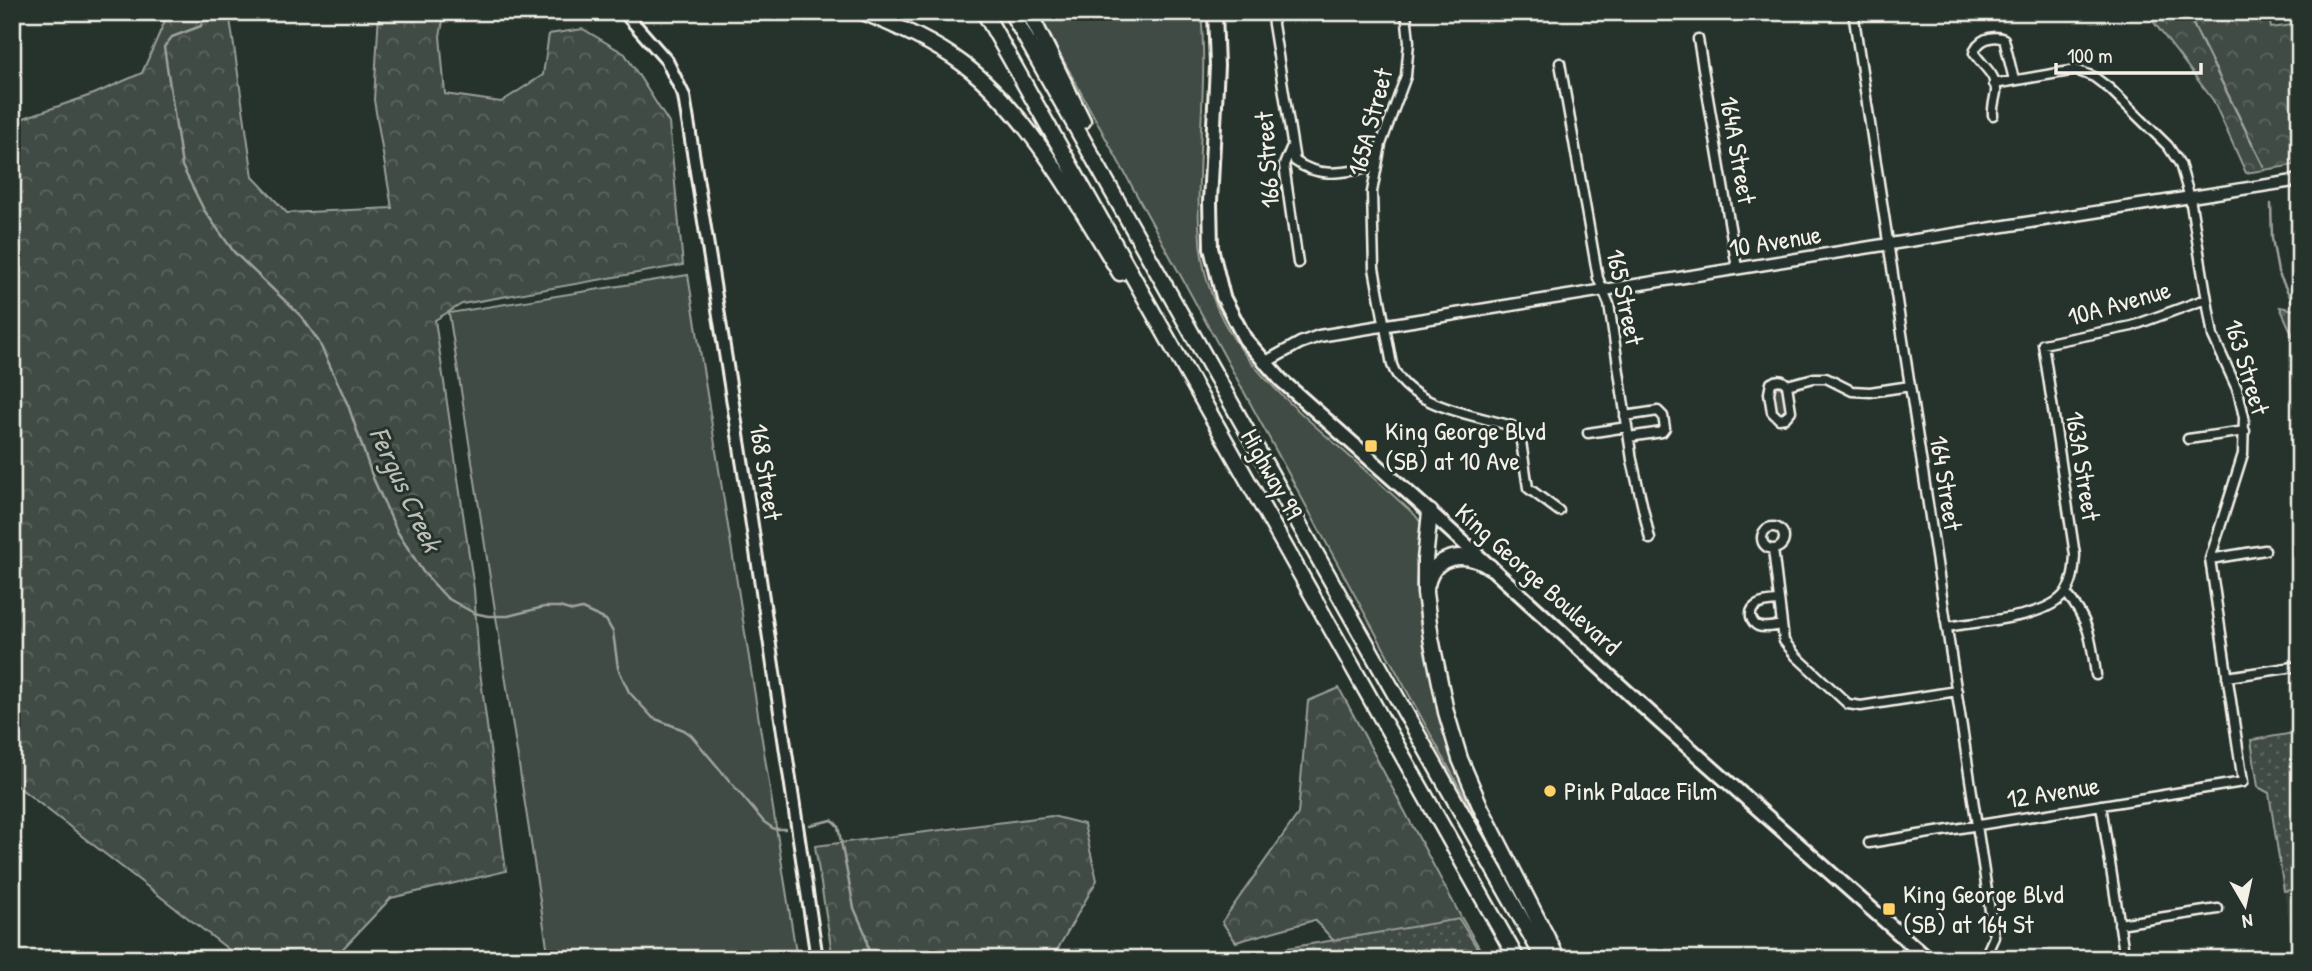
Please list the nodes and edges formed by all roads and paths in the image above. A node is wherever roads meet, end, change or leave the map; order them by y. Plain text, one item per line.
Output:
1 (624, 12) edge
2 (863, 12) edge
3 (984, 12) edge
4 (1012, 12) edge
5 (1029, 12) edge
6 (1215, 12) edge
7 (1270, 12) edge
8 (1406, 12) edge
9 (1853, 12) edge
10 (1698, 39) dead end
11 (1560, 63) dead end
12 (2014, 80) junction
13 (1994, 83) junction
14 (1993, 115) dead end
15 (1292, 148) junction
16 (1376, 167) junction
17 (2300, 180) edge
18 (2190, 198) junction
19 (1889, 244) junction
20 (1298, 263) dead end
21 (1737, 268) junction
22 (1604, 290) junction
23 (2206, 299) junction
24 (1383, 326) junction
25 (2043, 344) joint
26 (1199, 346) junction
27 (1264, 363) junction
28 (1787, 385) junction
29 (1910, 386) junction
30 (1625, 416) junction
31 (1216, 425) junction
32 (1627, 427) junction
33 (2245, 431) junction
34 (1588, 433) dead end
35 (1629, 437) junction
36 (2188, 439) dead end
37 (1559, 511) dead end
38 (1430, 512) junction
39 (1650, 540) dead end
40 (1773, 549) dead end
41 (2265, 550) dead end
42 (2210, 559) junction
43 (1490, 567) junction
44 (2066, 593) junction
45 (1779, 601) junction
46 (1426, 611) junction
47 (1782, 625) junction
48 (1947, 627) junction
49 (2300, 666) edge
50 (2096, 675) dead end
51 (2227, 677) junction
52 (1957, 691) junction
53 (2243, 782) joint
54 (2101, 805) junction
55 (1978, 825) junction
56 (1869, 842) dead end
57 (2218, 909) dead end
58 (2119, 924) junction
59 (817, 959) edge
60 (1517, 959) edge
61 (1544, 959) edge
62 (1558, 959) edge
63 (1928, 959) edge
64 (1984, 959) edge
65 (2125, 959) edge

1 - 59 main road, 168 Street
2 - 31 highway
3 - 31 highway, Highway 99
4 - 26 highway, Highway 99
5 - 26 highway
6 - 27 main road, King George Boulevard
7 - 15 street, 166 Street
8 - 16 street, 165A Street
9 - 19 street, 164 Street
10 - 21 street, 164A Street
11 - 22 street, 165 Street
12 - 13 street, 163 Street
12 - 13 street
12 - 18 street, 163 Street
13 - 14 street
15 - 16 street
15 - 20 street, 166 Street
16 - 24 street, 165A Street
17 - 18 street, 10 Avenue
18 - 19 street, 10 Avenue
18 - 23 street, 163 Street
19 - 21 street, 10 Avenue
19 - 29 street, 164 Street
21 - 22 street, 10 Avenue
22 - 24 street, 10 Avenue
22 - 30 street, 165 Street
23 - 25 street, 10A Avenue
23 - 33 street, 163 Street
24 - 27 street, 10 Avenue
24 - 37 street, 165A Street
25 - 44 street, 163A Street
26 - 61 highway, Highway 99
27 - 38 main road, King George Boulevard
28 - 28 street
28 - 29 street
29 - 48 street, 164 Street
30 - 32 street, 165 Street
30 - 35 street
31 - 60 highway, Highway 99
32 - 34 street
32 - 35 street, 165 Street
33 - 36 street
33 - 42 street, 163 Street
35 - 39 street, 165 Street
38 - 43 main road, King George Boulevard
38 - 46 highway
40 - 45 street
41 - 42 street
42 - 51 street, 163 Street
43 - 46 highway
43 - 63 main road, King George Boulevard
44 - 48 street
44 - 50 street
45 - 47 street
45 - 47 street
46 - 62 highway
47 - 52 street
48 - 52 street, 164 Street
49 - 51 street
51 - 53 street, 163 Street
52 - 55 street, 164 Street
53 - 54 street, 12 Avenue
54 - 55 street, 12 Avenue
54 - 58 street
55 - 56 street, 12 Avenue
55 - 64 street, 164 Street
57 - 58 street
58 - 65 street

